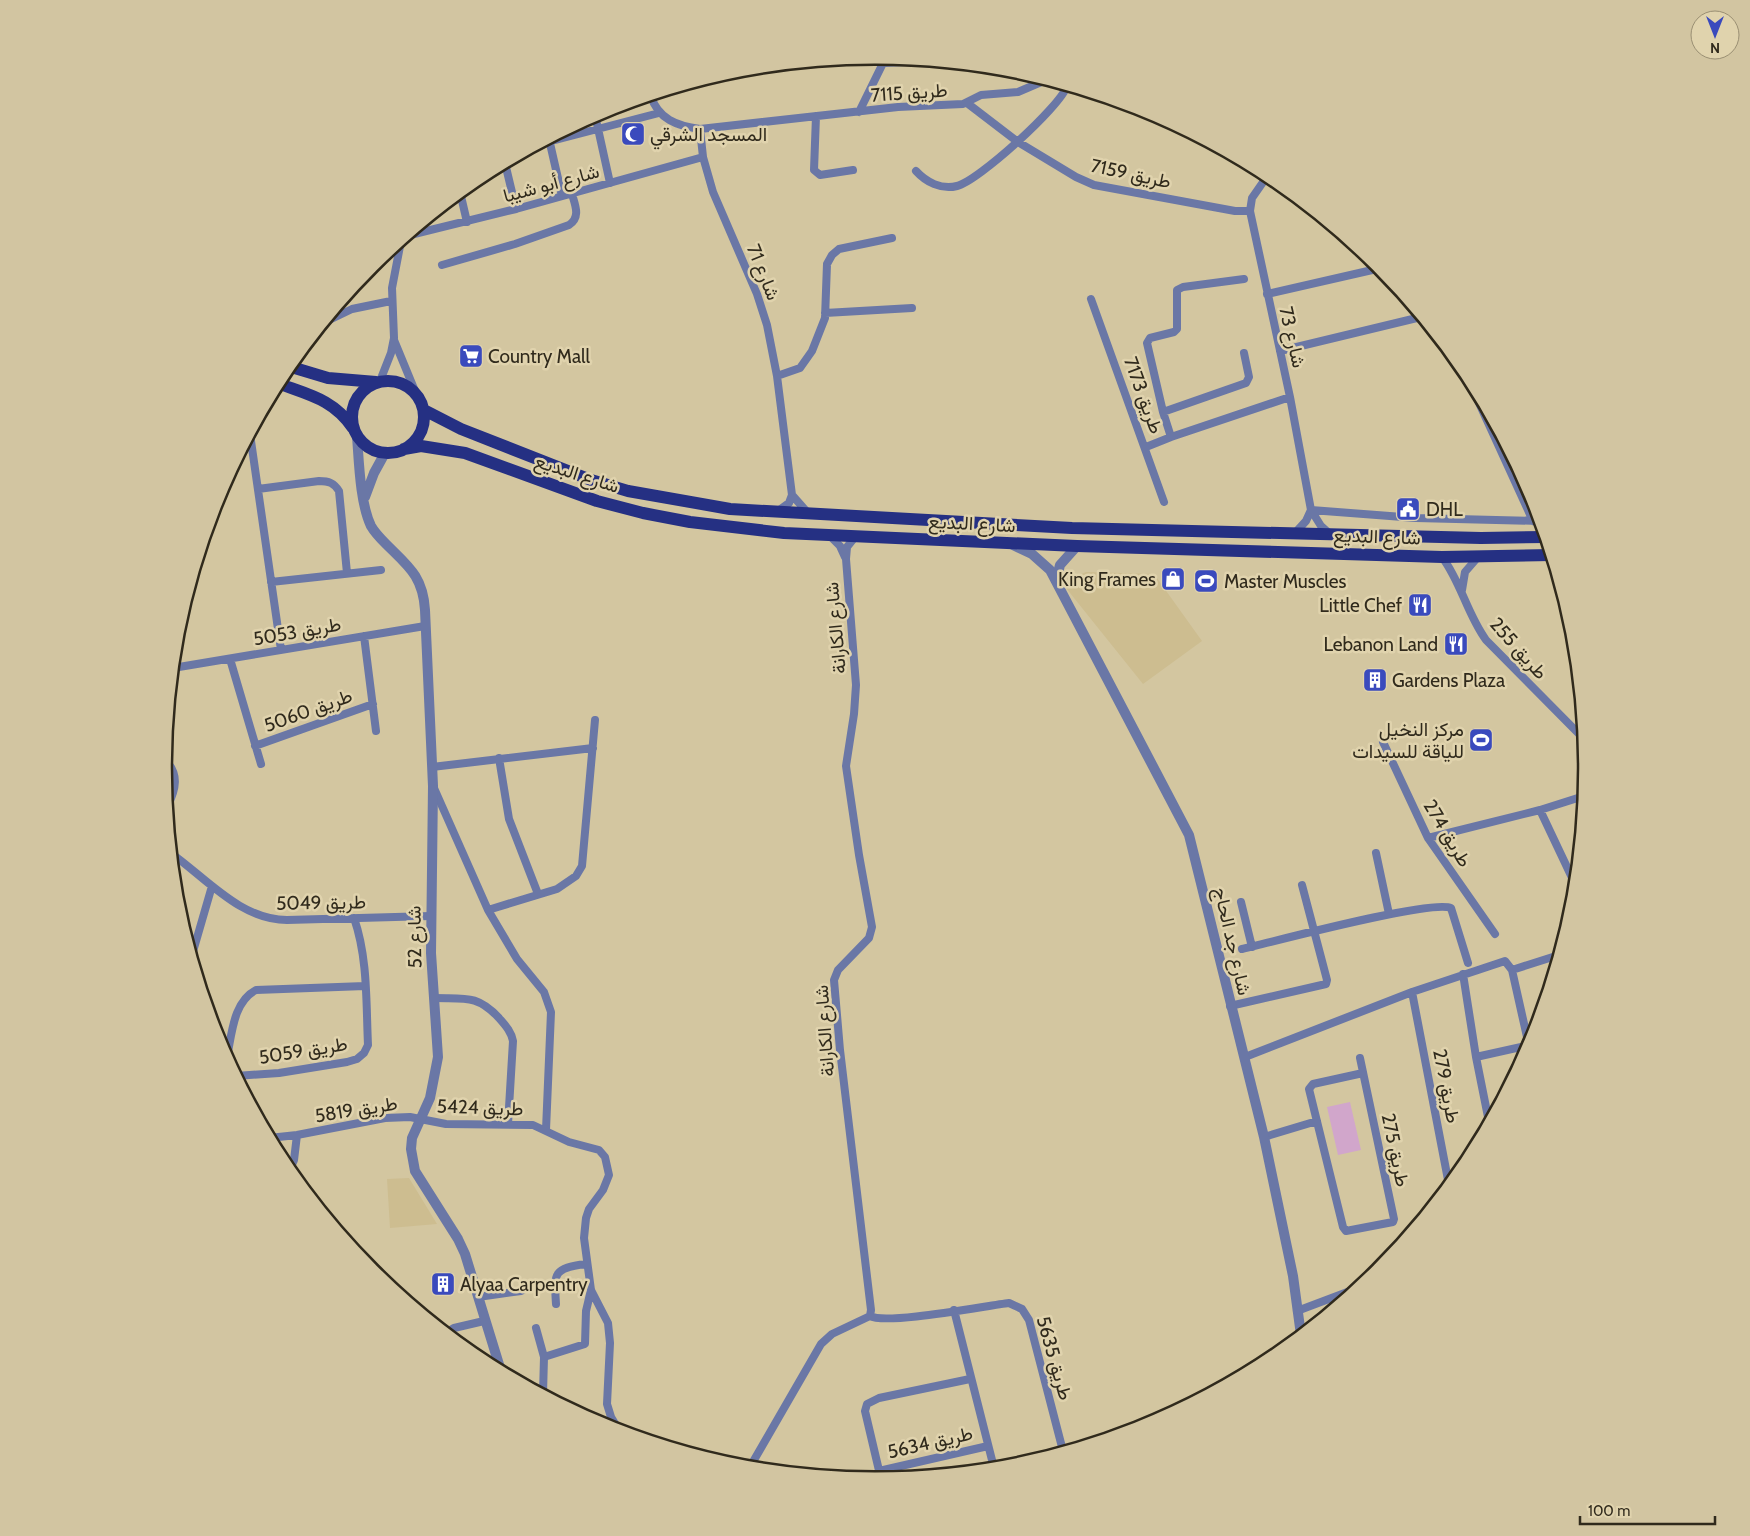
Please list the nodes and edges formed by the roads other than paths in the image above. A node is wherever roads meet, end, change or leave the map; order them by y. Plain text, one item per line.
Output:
1 (882, 65) edge
2 (1036, 84) edge
3 (1064, 91) edge
4 (653, 101) edge
5 (966, 103) junction
6 (859, 112) junction
7 (659, 113) junction
8 (816, 116) junction
9 (596, 123) edge
10 (598, 129) junction
11 (700, 129) junction
12 (566, 136) edge
13 (1018, 142) junction
14 (550, 144) edge
15 (703, 156) junction
16 (507, 169) edge
17 (853, 170) dead end
18 (916, 171) dead end
19 (1264, 181) edge
20 (610, 183) junction
21 (572, 194) junction
22 (562, 196) junction
23 (462, 199) edge
24 (516, 209) junction
25 (1250, 212) junction
26 (467, 222) junction
27 (418, 233) edge
28 (892, 238) dead end
29 (399, 251) edge
30 (442, 265) dead end
31 (1371, 270) edge
32 (1244, 280) dead end
33 (1267, 294) junction
34 (1091, 299) dead end
35 (391, 300) junction
36 (912, 308) dead end
37 (825, 313) junction
38 (336, 317) edge
39 (1416, 318) edge
40 (394, 338) junction
41 (1280, 351) junction
42 (1244, 353) dead end
43 (296, 368) edge
44 (777, 376) junction
45 (378, 382) junction
46 (284, 386) edge
47 (415, 391) junction
48 (1290, 397) junction
49 (424, 410) junction
50 (1162, 412) junction
51 (355, 432) junction
52 (1171, 437) junction
53 (251, 443) edge
54 (1500, 446) edge
55 (1146, 447) junction
56 (404, 449) junction
57 (385, 453) junction
58 (1516, 484) joint
59 (258, 488) junction
60 (792, 494) junction
61 (1522, 495) edge
62 (364, 498) junction
63 (1164, 502) dead end
64 (1311, 510) junction
65 (775, 513) junction
66 (810, 515) junction
67 (1533, 521) edge
68 (1294, 534) junction
69 (1331, 535) junction
70 (830, 536) junction
71 (855, 537) junction
72 (1539, 537) edge
73 (1010, 544) junction
74 (1076, 546) junction
75 (1545, 555) edge
76 (1442, 557) junction
77 (1478, 557) junction
78 (846, 559) junction
79 (381, 570) dead end
80 (347, 573) junction
81 (1056, 581) junction
82 (271, 582) junction
83 (1462, 592) junction
84 (426, 626) junction
85 (364, 636) junction
86 (281, 650) junction
87 (230, 659) junction
88 (180, 667) edge
89 (373, 704) junction
90 (595, 720) dead end
91 (376, 731) dead end
92 (1576, 731) edge
93 (1383, 742) dead end
94 (256, 746) junction
95 (593, 748) junction
96 (499, 758) junction
97 (261, 764) dead end
98 (172, 766) edge
99 (432, 766) junction
100 (433, 786) junction
101 (173, 793) edge
102 (1577, 798) edge
103 (1540, 810) junction
104 (1428, 838) junction
105 (1376, 853) dead end
106 (178, 859) edge
107 (1570, 873) edge
108 (1302, 885) dead end
109 (212, 886) junction
110 (538, 894) junction
111 (1241, 902) dead end
112 (488, 910) junction
113 (1389, 914) junction
114 (431, 916) junction
115 (354, 918) junction
116 (1316, 932) junction
117 (1496, 934) dead end
118 (195, 945) edge
119 (1252, 947) junction
120 (1242, 949) dead end
121 (1552, 957) edge
122 (1468, 963) dead end
123 (1512, 970) junction
124 (1463, 974) junction
125 (365, 986) junction
126 (1412, 992) junction
127 (434, 998) junction
128 (1230, 1006) junction
129 (1527, 1031) edge
130 (230, 1046) edge
131 (1520, 1047) edge
132 (1245, 1057) junction
133 (1476, 1057) junction
134 (1360, 1058) dead end
135 (1363, 1073) junction
136 (243, 1076) edge
137 (1487, 1114) edge
138 (421, 1119) junction
139 (1317, 1121) junction
140 (508, 1124) junction
141 (546, 1130) junction
142 (296, 1135) junction
143 (277, 1137) edge
144 (1264, 1137) junction
145 (293, 1163) edge
146 (1447, 1176) edge
147 (586, 1264) junction
148 (591, 1290) junction
149 (521, 1291) dead end
150 (1342, 1294) edge
151 (478, 1297) junction
152 (556, 1304) dead end
153 (954, 1310) junction
154 (1297, 1311) junction
155 (870, 1316) junction
156 (484, 1321) junction
157 (536, 1328) dead end
158 (1300, 1328) edge
159 (452, 1329) edge
160 (544, 1358) junction
161 (498, 1361) edge
162 (970, 1379) junction
163 (543, 1388) edge
164 (614, 1420) edge
165 (988, 1446) junction
166 (1062, 1446) edge
167 (754, 1460) edge
168 (992, 1461) edge
169 (879, 1471) joint

1 - 6 street
2 - 5 street, طريق 7115
3 - 13 street
4 - 7 street
5 - 6 street, طريق 7115
5 - 13 street, طريق 7159
6 - 8 street
7 - 10 street
7 - 11 street
8 - 11 street
8 - 17 street
9 - 10 street
10 - 12 street
10 - 20 street
11 - 15 street, شارع 71
13 - 18 street
13 - 25 street, طريق 7159
14 - 22 street
15 - 20 street, شارع أبو شيبا
15 - 44 street, شارع 71
16 - 24 street
19 - 25 street
20 - 21 street, شارع أبو شيبا
21 - 22 street, شارع أبو شيبا
21 - 30 street
22 - 24 street, شارع أبو شيبا
23 - 26 street
24 - 26 street, شارع أبو شيبا
25 - 33 street, شارع 73
26 - 27 street, شارع أبو شيبا
28 - 37 street
29 - 35 street
31 - 33 street
32 - 50 street
33 - 41 street, شارع 73
34 - 55 street, طريق 7173
35 - 38 street
35 - 40 street
36 - 37 street
37 - 44 street
39 - 41 street
40 - 45 street
40 - 47 street
41 - 48 street, شارع 73
42 - 50 street
43 - 45 main road
44 - 60 street, شارع 71
45 - 47 main road
45 - 51 main road
46 - 51 main road
47 - 49 main road
48 - 52 street
48 - 64 street, شارع 73
49 - 56 main road
49 - 65 main road, شارع البديع
50 - 52 street
51 - 57 main road
51 - 62 street, شارع 52
52 - 55 street
53 - 59 street
54 - 58 street
55 - 63 street, طريق 7173
56 - 57 main road
56 - 70 main road, شارع البديع
57 - 62 street
58 - 61 street
59 - 80 street
59 - 82 street
60 - 65 street
60 - 66 street
62 - 84 street, شارع 52
64 - 67 street
64 - 68 street
64 - 69 street, شارع 73
65 - 66 main road, شارع البديع
66 - 68 main road, شارع البديع
68 - 69 main road, شارع البديع
69 - 72 main road, شارع البديع
70 - 71 main road, شارع البديع
70 - 78 street, شارع الكارانة
71 - 73 main road, شارع البديع
71 - 78 street, شارع الكارانة
73 - 74 main road, شارع البديع
73 - 81 street, شارع جد الحاج
74 - 76 main road, شارع البديع
74 - 81 street
75 - 77 main road, شارع البديع
76 - 77 main road, شارع البديع
76 - 83 street, طريق 255
77 - 83 street
78 - 155 street, شارع الكارانة
79 - 80 street
80 - 82 street
81 - 128 street, شارع جد الحاج
82 - 86 street
83 - 92 street, طريق 255
84 - 85 street, طريق 5053
84 - 99 street, شارع 52
85 - 86 street, طريق 5053
85 - 89 street, طريق 5060
86 - 87 street, طريق 5053
87 - 88 street, طريق 5053
87 - 94 street, طريق 5060
89 - 91 street, طريق 5060
89 - 94 street, طريق 5060
90 - 95 street
93 - 104 street, طريق 274
94 - 97 street, طريق 5060
95 - 96 street
95 - 110 street
96 - 99 street
96 - 110 street
98 - 101 street
99 - 100 street, شارع 52
100 - 112 street
100 - 114 street, شارع 52
102 - 103 street
103 - 104 street
103 - 107 street
104 - 117 street, طريق 274
105 - 113 street
106 - 109 street, طريق 5049
108 - 116 street
109 - 115 street, طريق 5049
109 - 118 street
110 - 112 street
111 - 119 street
112 - 141 street
113 - 116 street
113 - 122 street
114 - 115 street, طريق 5049
114 - 127 street, شارع 52
115 - 125 street, طريق 5059
116 - 119 street
116 - 128 street
119 - 120 street
121 - 123 street
123 - 124 street
123 - 129 street
124 - 126 street
124 - 133 street
125 - 130 street, طريق 5059
125 - 136 street, طريق 5059
126 - 132 street
126 - 146 street, طريق 279
127 - 138 street, شارع 52
127 - 140 street
128 - 132 street, شارع جد الحاج
131 - 133 street
132 - 144 street, شارع جد الحاج
133 - 137 street
134 - 135 street, طريق 275
135 - 139 street, طريق 275
135 - 139 street, طريق 275
138 - 140 street, طريق 5424
138 - 142 street, طريق 5819
138 - 151 street, شارع 52
139 - 144 street
140 - 141 street, طريق 5424
141 - 147 street, طريق 5424
142 - 143 street, طريق 5819
142 - 145 street, طريق 5819
144 - 154 street, شارع جد الحاج
147 - 148 street, طريق 5424
147 - 152 street
148 - 160 street
148 - 164 street, طريق 5424
149 - 151 street
150 - 154 street
151 - 156 street, شارع 52
153 - 155 street, طريق 5635
153 - 162 street, طريق 5634
153 - 166 street, طريق 5635
154 - 158 street, شارع جد الحاج
155 - 167 street
156 - 159 street
156 - 161 street, شارع 52
157 - 160 street
160 - 163 street
162 - 165 street, طريق 5634
162 - 169 street, طريق 5634
165 - 168 street, طريق 5634
165 - 169 street, طريق 5634

